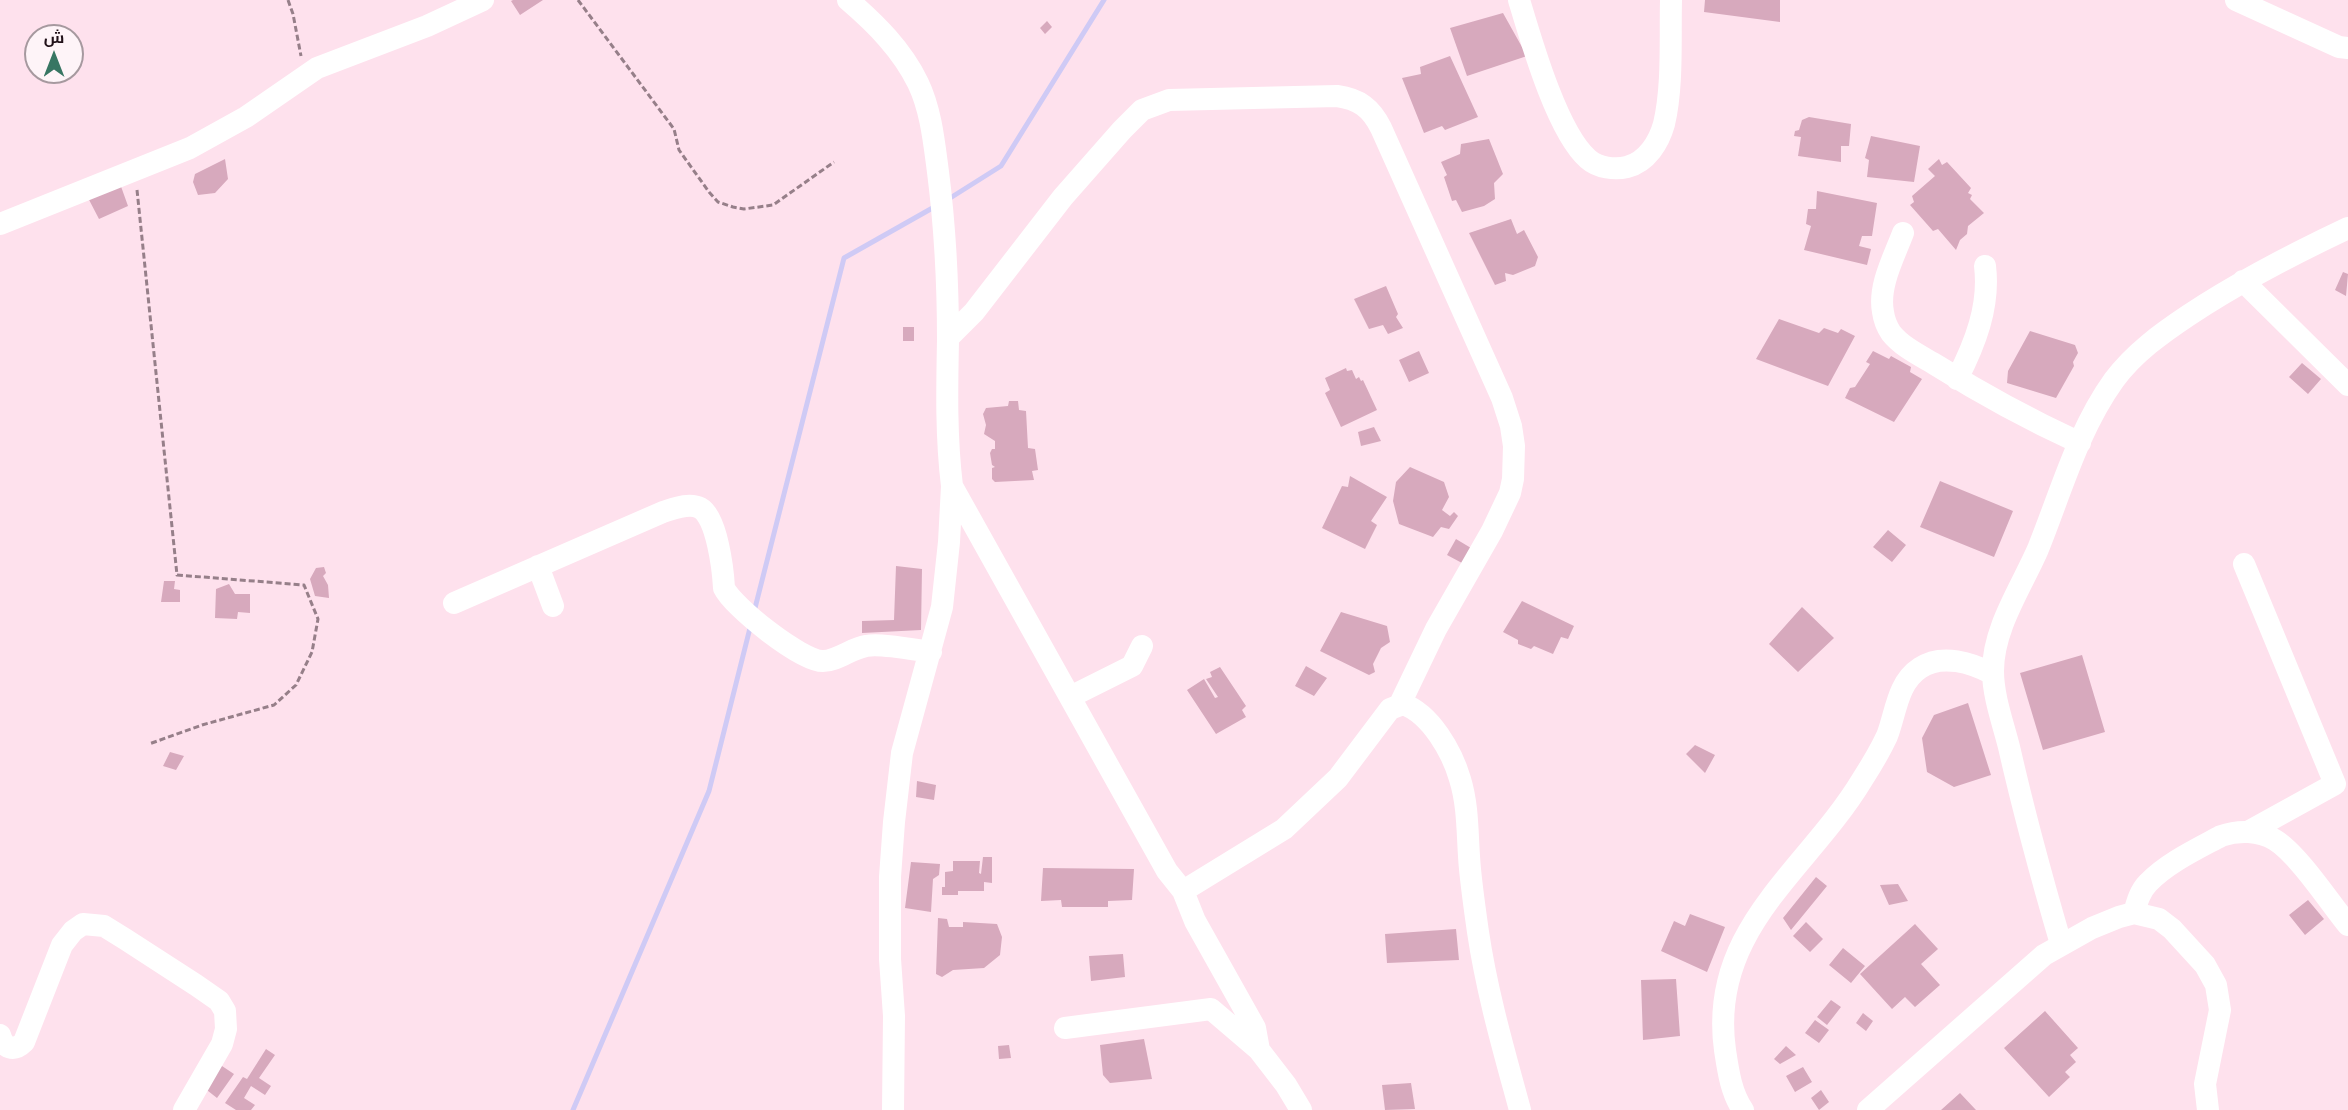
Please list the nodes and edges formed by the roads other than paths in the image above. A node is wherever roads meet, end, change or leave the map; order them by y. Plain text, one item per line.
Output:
1 (483, 0) edge
2 (848, 0) edge
3 (1519, 0) edge
4 (1671, 0) edge
5 (2236, 0) edge
6 (2348, 48) edge
7 (0, 224) edge
8 (2348, 228) edge
9 (1903, 233) dead end
10 (1985, 266) dead end
11 (2242, 281) junction
12 (948, 338) junction
13 (1957, 379) junction
14 (2348, 385) edge
15 (2080, 443) junction
16 (952, 486) junction
17 (2244, 564) dead end
18 (538, 566) junction
19 (454, 603) dead end
20 (553, 606) dead end
21 (1142, 646) dead end
22 (931, 652) junction
23 (1993, 674) junction
24 (1070, 697) junction
25 (1400, 704) junction
26 (2342, 780) edge
27 (2248, 832) junction
28 (1183, 891) junction
29 (2134, 913) junction
30 (2348, 926) edge
31 (2061, 944) junction
32 (1065, 1028) dead end
33 (0, 1035) edge
34 (1259, 1050) junction
35 (184, 1110) edge
36 (893, 1110) edge
37 (1301, 1110) edge
38 (1520, 1110) edge
39 (1743, 1110) edge
40 (1868, 1110) edge
41 (2208, 1110) edge

1 - 7 street
2 - 12 street
3 - 4 street
5 - 6 street
8 - 11 street
9 - 13 street
10 - 13 street
11 - 14 street
11 - 15 street
12 - 16 street
12 - 25 street
13 - 15 street
15 - 23 street
16 - 22 street
16 - 24 street
17 - 26 street
18 - 19 street
18 - 20 street
18 - 22 street
21 - 24 street
22 - 36 street
23 - 31 street
23 - 39 street
24 - 28 street
25 - 28 street
25 - 38 street
26 - 27 street
27 - 29 street
27 - 30 street
28 - 34 street
29 - 31 street
29 - 41 street
31 - 40 street
32 - 34 street
33 - 35 street
34 - 37 street

